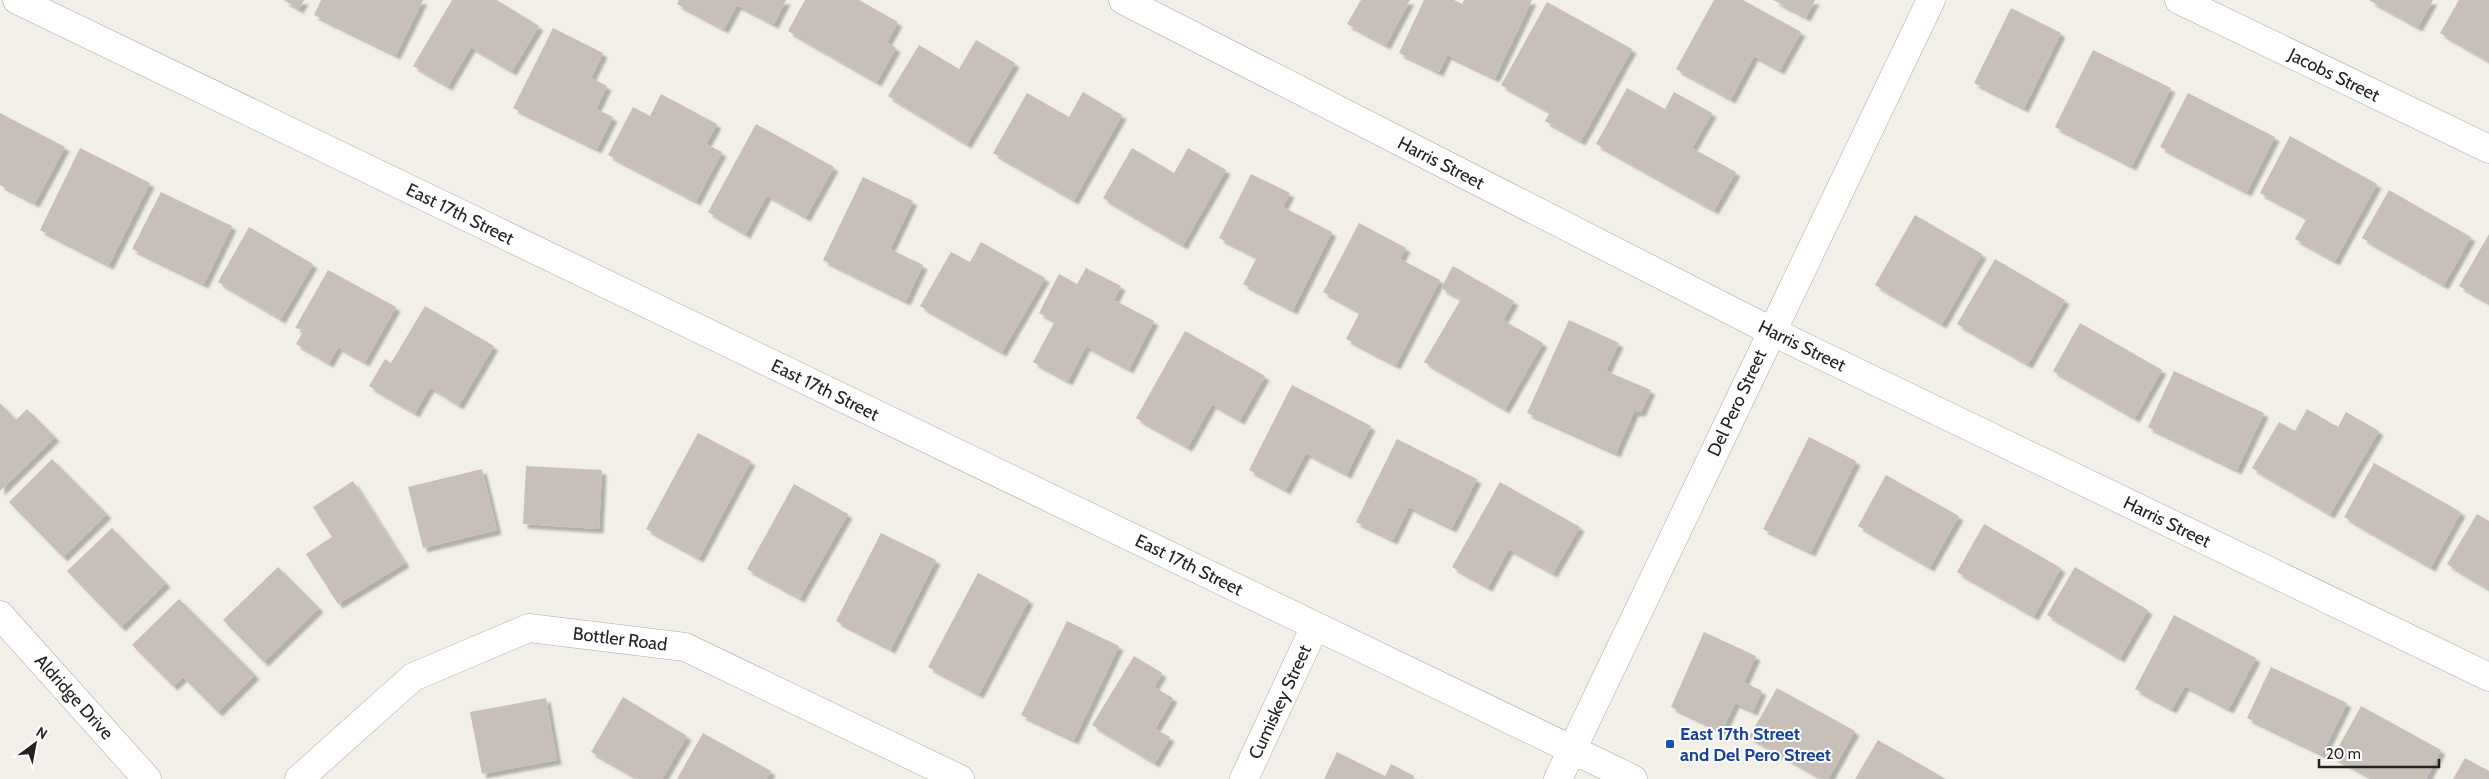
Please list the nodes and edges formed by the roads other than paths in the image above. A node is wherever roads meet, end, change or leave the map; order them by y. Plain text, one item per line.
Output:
1 (16, 0) edge
2 (1123, 0) edge
3 (1931, 0) edge
4 (2180, 0) edge
5 (2489, 149) edge
6 (1770, 331) junction
7 (0, 615) edge
8 (1315, 626) junction
9 (2489, 677) edge
10 (1572, 750) junction
11 (147, 779) edge
12 (299, 779) edge
13 (960, 779) edge
14 (1244, 779) edge
15 (1558, 779) edge
16 (1633, 779) edge

1 - 8 street, East 17th Street
2 - 6 street, Harris Street
3 - 6 street, Del Pero Street
4 - 5 street, Jacobs Street
6 - 9 street, Harris Street
6 - 10 street, Del Pero Street
7 - 11 street, Aldridge Drive
8 - 10 street, East 17th Street
8 - 14 street, Cumiskey Street
10 - 15 street, Del Pero Street
10 - 16 street, East 17th Street
12 - 13 street, Bottler Road

